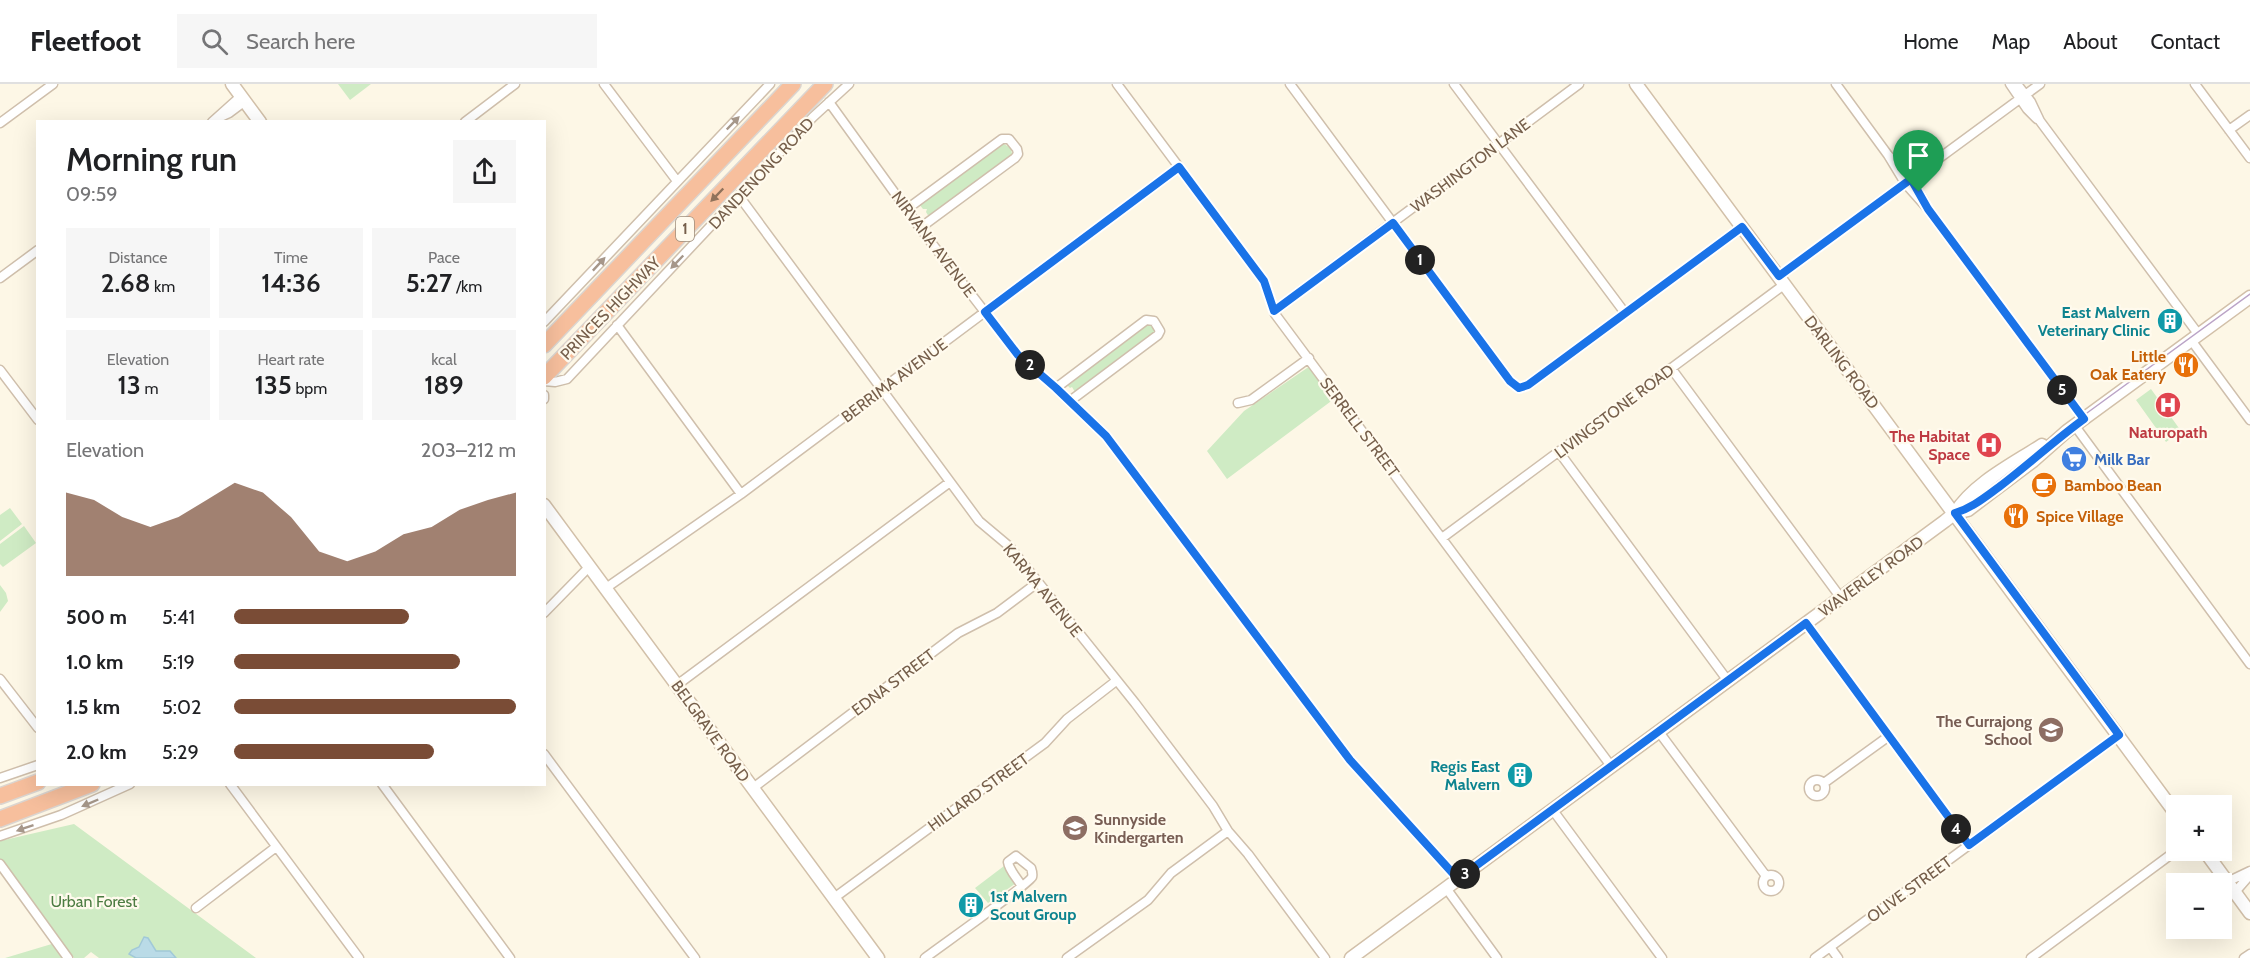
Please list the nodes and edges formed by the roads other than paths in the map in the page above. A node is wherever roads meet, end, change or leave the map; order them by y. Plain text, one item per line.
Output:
1 (53, 84) edge
2 (232, 84) edge
3 (515, 84) edge
4 (604, 84) edge
5 (770, 84) edge
6 (793, 84) edge
7 (825, 84) edge
8 (849, 84) edge
9 (1117, 84) edge
10 (1290, 84) edge
11 (1454, 84) edge
12 (1579, 84) edge
13 (1636, 84) edge
14 (1836, 84) edge
15 (2010, 84) edge
16 (2017, 84) edge
17 (2040, 84) edge
18 (2195, 84) edge
19 (2022, 97) junction
20 (243, 99) junction
21 (829, 102) junction
22 (2250, 115) edge
23 (213, 120) edge
24 (259, 120) edge
25 (468, 120) edge
26 (756, 122) junction
27 (0, 123) edge
28 (2229, 130) junction
29 (772, 138) junction
30 (1499, 144) junction
31 (2250, 158) edge
32 (1179, 167) junction
33 (677, 181) junction
34 (1908, 181) junction
35 (739, 196) junction
36 (907, 209) junction
37 (1393, 223) junction
38 (1742, 227) junction
39 (920, 228) junction
40 (36, 251) edge
41 (0, 278) edge
42 (1782, 280) junction
43 (572, 293) junction
44 (2250, 297) edge
45 (589, 298) junction
46 (1274, 311) junction
47 (985, 312) junction
48 (1625, 314) junction
49 (546, 320) edge
50 (617, 325) junction
51 (2195, 337) junction
52 (546, 343) edge
53 (1309, 358) junction
54 (1671, 368) junction
55 (0, 370) edge
56 (546, 375) edge
57 (546, 381) edge
58 (1056, 388) junction
59 (881, 389) junction
60 (1070, 401) junction
61 (1238, 403) dead end
62 (34, 408) edge
63 (2250, 420) edge
64 (2075, 425) junction
65 (1559, 452) junction
66 (950, 482) junction
67 (741, 494) junction
68 (546, 508) edge
69 (1955, 513) junction
70 (1442, 538) junction
71 (590, 566) junction
72 (1037, 583) junction
73 (606, 588) junction
74 (1841, 598) junction
75 (546, 611) edge
76 (1806, 623) junction
77 (2250, 664) edge
78 (0, 679) edge
79 (1116, 681) junction
80 (1728, 681) junction
81 (677, 685) junction
82 (36, 725) edge
83 (1659, 732) junction
84 (2119, 735) junction
85 (1889, 736) junction
86 (546, 757) edge
87 (36, 766) edge
88 (1611, 766) junction
89 (0, 778) edge
90 (36, 783) edge
91 (1824, 783) dead end
92 (87, 786) edge
93 (126, 786) edge
94 (231, 786) edge
95 (383, 786) edge
96 (753, 788) junction
97 (0, 796) edge
98 (2166, 800) edge
99 (1552, 809) junction
100 (0, 819) edge
101 (1228, 831) junction
102 (0, 836) edge
103 (1969, 845) junction
104 (276, 847) junction
105 (2166, 858) edge
106 (0, 864) edge
107 (2250, 873) edge
108 (1766, 876) dead end
109 (1458, 879) junction
110 (2232, 880) edge
111 (1446, 888) junction
112 (2232, 888) edge
113 (1019, 889) dead end
114 (2235, 892) junction
115 (834, 898) junction
116 (196, 908) dead end
117 (2250, 913) edge
118 (1830, 947) junction
119 (2250, 954) edge
120 (68, 958) edge
121 (359, 958) edge
122 (510, 958) edge
123 (695, 958) edge
124 (878, 958) edge
125 (925, 958) edge
126 (1067, 958) edge
127 (1325, 958) edge
128 (1351, 958) edge
129 (1497, 958) edge
130 (1662, 958) edge
131 (1815, 958) edge
132 (1838, 958) edge
133 (2031, 958) edge
134 (2244, 958) edge

1 - 27 street
2 - 20 main road
3 - 25 street
4 - 33 street
33 -> 5 street
6 - 26 highway, PRINCES HIGHWAY / 1
7 - 29 highway, PRINCES HIGHWAY / 1
8 - 21 street, DANDENONG ROAD
9 - 32 street, SERRELL STREET
10 - 37 street
11 - 30 street
12 - 30 street, WASHINGTON LANE
13 - 38 main road, DARLING ROAD
14 - 34 street
15 - 19 street
16 - 19 street
17 - 19 street, LIVINGSTONE ROAD
18 - 28 street
19 - 34 street, LIVINGSTONE ROAD
19 - 51 street
20 - 23 street
20 - 24 main road
21 - 35 street, DANDENONG ROAD
21 - 36 street, NIRVANA AVENUE
22 - 28 street
26 - 29 highway
26 - 45 highway, PRINCES HIGHWAY / 1
28 - 31 street
29 -> 56 highway, PRINCES HIGHWAY / 1
30 - 37 street, WASHINGTON LANE
30 - 48 street
32 - 46 street, SERRELL STREET
32 - 47 street, BERRIMA AVENUE
43 -> 33 street
34 - 42 street, LIVINGSTONE ROAD
34 - 64 street
35 -> 50 street, DANDENONG ROAD
35 - 59 street, KARMA AVENUE
36 - 39 street, NIRVANA AVENUE
36 - 39 street
37 - 46 street, WASHINGTON LANE
37 - 48 street
38 - 42 main road, DARLING ROAD
38 - 48 street
39 - 47 street, NIRVANA AVENUE
40 - 41 street
42 - 54 street, LIVINGSTONE ROAD
42 - 69 main road, DARLING ROAD
43 - 45 street
43 - 49 street
44 - 51 main road, WAVERLEY ROAD
45 - 52 highway, PRINCES HIGHWAY / 1
46 - 53 street, SERRELL STREET
47 - 58 street, NIRVANA AVENUE
47 - 59 street, BERRIMA AVENUE
50 - 57 street, DANDENONG ROAD
50 - 67 street
51 - 63 street
51 - 64 main road, WAVERLEY ROAD
53 - 61 street
53 - 70 street, SERRELL STREET
54 - 65 street, LIVINGSTONE ROAD
54 - 74 street
55 - 62 street
58 - 60 street, NIRVANA AVENUE
58 - 60 street
59 - 66 street, KARMA AVENUE
59 - 67 street, BERRIMA AVENUE
60 - 109 street, NIRVANA AVENUE
64 - 69 main road, WAVERLEY ROAD
64 - 77 street
65 - 70 street, LIVINGSTONE ROAD
65 - 80 street
66 - 72 street, KARMA AVENUE
66 - 81 street
67 - 73 street, BERRIMA AVENUE
68 - 71 main road, BELGRAVE ROAD
69 - 74 main road, WAVERLEY ROAD
69 - 84 main road, DARLING ROAD
70 - 88 street, SERRELL STREET
71 - 73 main road, BELGRAVE ROAD
71 - 75 street
72 - 79 street, KARMA AVENUE
72 - 96 street, EDNA STREET
73 - 81 main road, BELGRAVE ROAD
74 - 76 main road, WAVERLEY ROAD
76 - 80 main road, WAVERLEY ROAD
76 - 85 street
78 - 82 street
79 - 101 street, KARMA AVENUE
79 - 115 street, HILLARD STREET
80 - 83 main road, WAVERLEY ROAD
81 - 96 main road, BELGRAVE ROAD
83 - 88 main road, WAVERLEY ROAD
83 - 108 street
84 - 98 main road, DARLING ROAD
84 - 103 street, OLIVE STREET
85 - 91 street
85 - 103 street
86 - 123 street
87 - 89 street
88 - 99 main road, WAVERLEY ROAD
90 - 97 highway
92 - 100 highway
93 -> 102 street
94 - 104 street
95 - 122 street
96 - 115 main road, BELGRAVE ROAD
99 - 109 main road, WAVERLEY ROAD
99 - 130 street
101 - 126 street
101 - 127 street, KARMA AVENUE
103 - 118 street, OLIVE STREET
104 - 116 street
104 - 121 street
105 - 133 street
106 - 120 street
107 - 110 street
107 - 114 street
109 - 111 main road, WAVERLEY ROAD
111 - 128 main road, WAVERLEY ROAD
111 - 129 street
112 - 114 main road
113 - 125 street
114 - 117 main road
115 - 124 main road, BELGRAVE ROAD
118 - 131 street, OLIVE STREET
118 - 132 street
119 - 134 street

